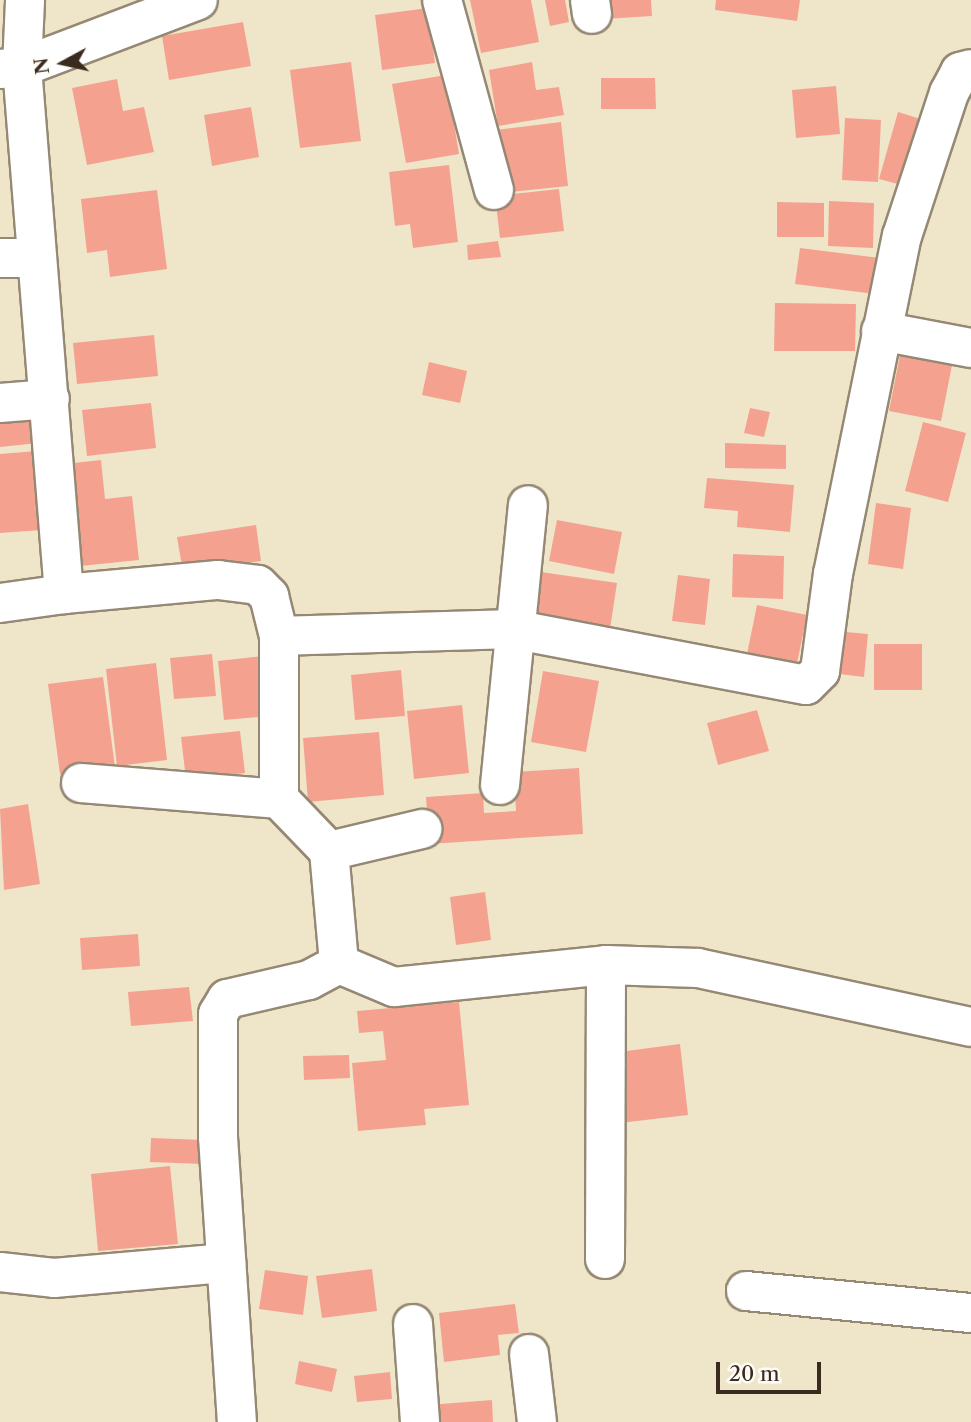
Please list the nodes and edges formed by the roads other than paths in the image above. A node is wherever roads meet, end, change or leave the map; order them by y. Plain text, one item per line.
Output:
1 (25, 0) edge
2 (198, 0) edge
3 (442, 0) edge
4 (11, 68) edge
5 (971, 69) edge
6 (494, 190) dead end
7 (18, 258) edge
8 (881, 331) junction
9 (971, 348) edge
10 (50, 399) junction
11 (0, 403) edge
12 (528, 505) dead end
13 (64, 594) junction
14 (0, 603) edge
15 (512, 629) junction
16 (279, 636) junction
17 (81, 783) dead end
18 (500, 785) dead end
19 (279, 799) junction
20 (422, 829) dead end
21 (329, 851) junction
22 (339, 964) junction
23 (606, 965) junction
24 (971, 1027) edge
25 (605, 1259) dead end
26 (226, 1263) junction
27 (0, 1272) edge
28 (746, 1291) dead end
29 (971, 1312) edge
30 (413, 1324) dead end
31 (529, 1354) dead end
32 (237, 1422) edge
33 (420, 1422) edge
34 (537, 1422) edge

1 - 4 street
2 - 4 street
3 - 6 street
4 - 7 street
5 - 8 street
7 - 10 street
8 - 9 street
8 - 15 street
10 - 11 street
10 - 13 street
12 - 15 street
13 - 14 street
13 - 16 street
15 - 16 street
15 - 18 street
16 - 19 street
17 - 19 street
19 - 21 street
20 - 21 street
21 - 22 street
22 - 23 street
22 - 26 street
23 - 24 street
23 - 25 street
26 - 27 street
26 - 32 street
28 - 29 street
30 - 33 street
31 - 34 street

